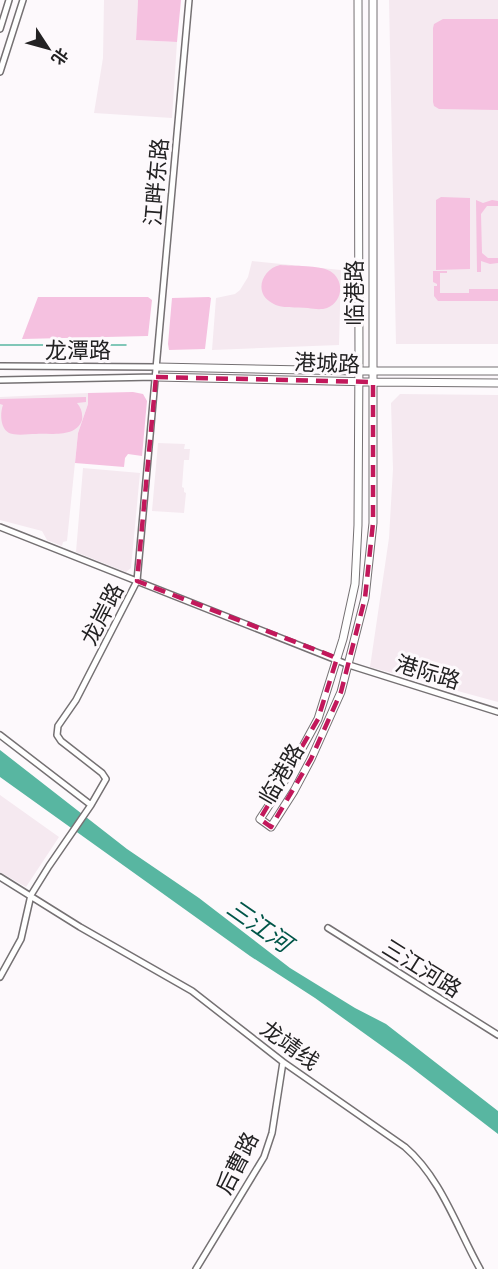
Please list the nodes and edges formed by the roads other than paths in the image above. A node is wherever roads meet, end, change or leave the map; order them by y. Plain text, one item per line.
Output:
1 (9, 0) edge
2 (23, 0) edge
3 (189, 0) edge
4 (358, 0) edge
5 (373, 0) edge
6 (0, 29) edge
7 (0, 72) edge
8 (0, 366) edge
9 (157, 367) junction
10 (373, 370) junction
11 (359, 371) junction
12 (498, 371) edge
13 (156, 377) junction
14 (0, 381) edge
15 (359, 382) junction
16 (373, 382) junction
17 (498, 383) edge
18 (0, 527) edge
19 (137, 581) junction
20 (337, 658) junction
21 (349, 665) junction
22 (498, 712) edge
23 (0, 735) edge
24 (91, 806) junction
25 (0, 877) edge
26 (31, 895) junction
27 (328, 928) dead end
28 (0, 977) edge
29 (498, 1035) edge
30 (283, 1062) junction
31 (196, 1269) edge
32 (480, 1269) edge

1 - 6 street
2 - 7 street
3 - 9 street, 江畔东路
4 - 11 main road, 临港路
5 - 10 main road, 临港路
8 - 9 street, 龙潭路
9 - 11 main road, 港城路
9 - 13 street, 龙岸路
10 - 11 main road, 港城路
10 - 12 main road, 港城路
10 - 16 main road, 临港路
11 - 15 main road, 临港路
13 - 14 street, 龙潭路
13 - 15 main road, 港城路
13 - 19 street, 龙岸路
15 - 16 main road, 港城路
15 - 20 main road, 临港路
16 - 17 main road, 港城路
16 - 21 main road, 临港路
18 - 19 street, 港际路
19 - 20 street, 港际路
19 - 24 street, 龙岸路
20 - 21 street, 港际路
20 - 21 main road, 临港路
21 - 22 street, 港际路
23 - 24 street
24 - 26 street
25 - 26 street, 龙靖线
26 - 28 street
26 - 30 street, 龙靖线
27 - 29 street, 三江河路
30 - 31 street, 后曹路
30 - 32 street, 龙靖线

